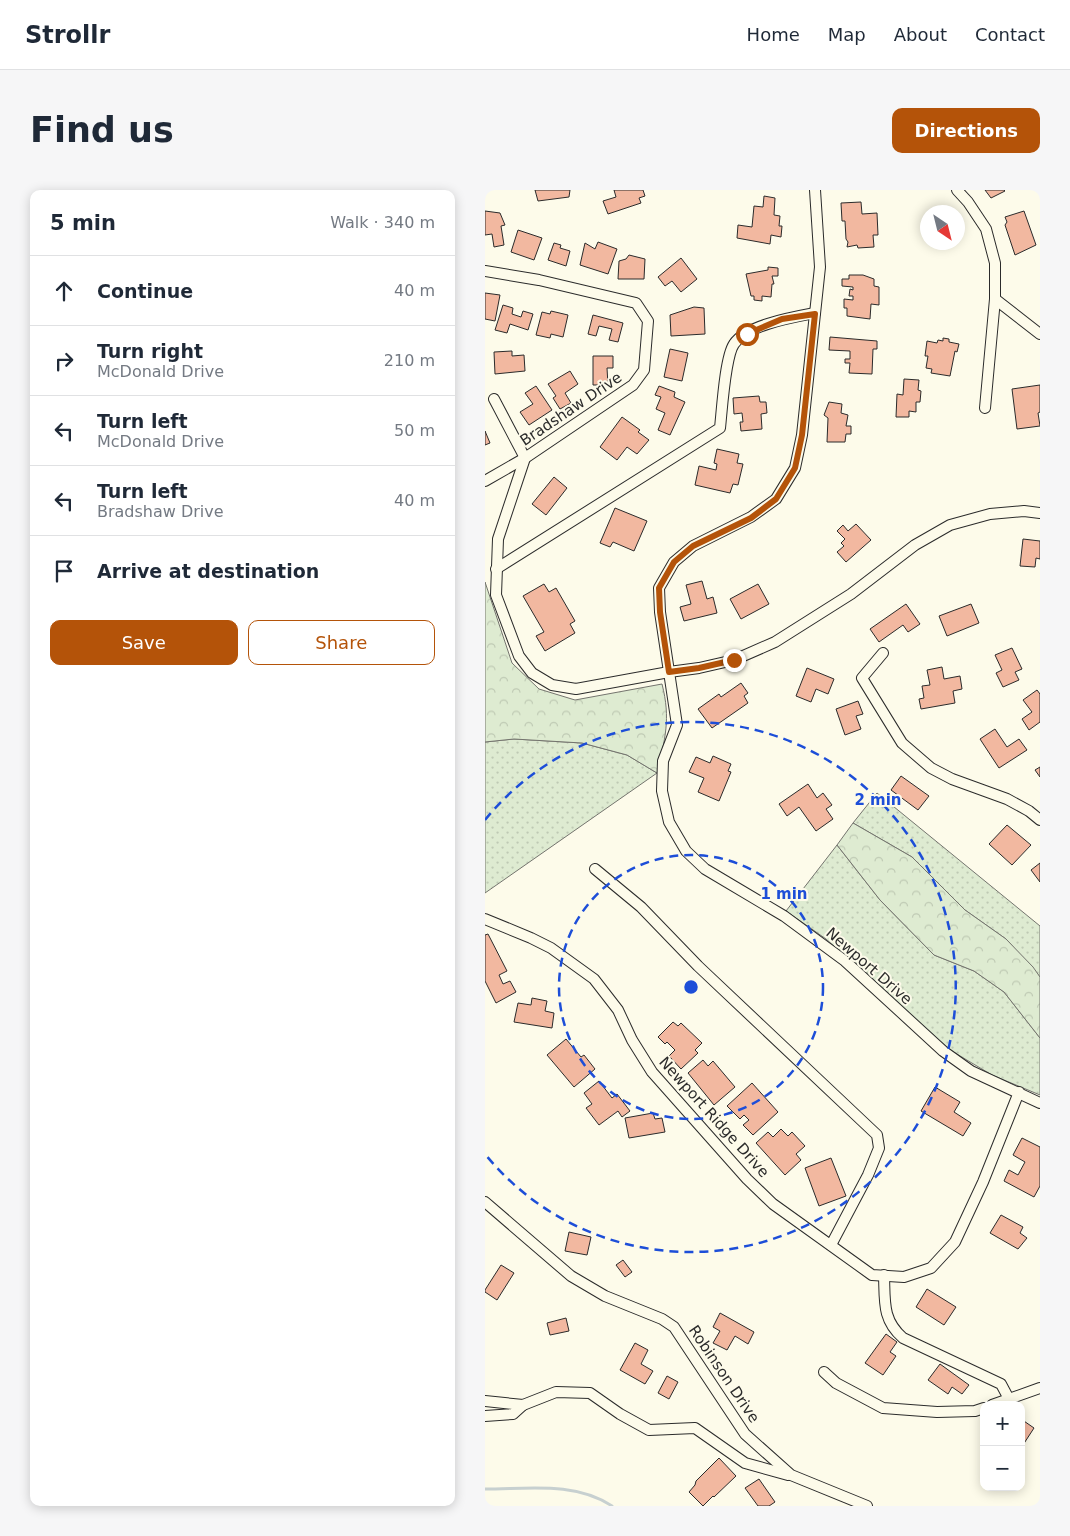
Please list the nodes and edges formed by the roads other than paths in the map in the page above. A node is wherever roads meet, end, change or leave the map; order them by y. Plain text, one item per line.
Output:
1 (815, 190) edge
2 (957, 190) edge
3 (485, 271) edge
4 (995, 299) junction
5 (815, 314) junction
6 (1040, 334) edge
7 (494, 399) dead end
8 (985, 408) dead end
9 (525, 458) junction
10 (485, 481) edge
11 (1040, 512) edge
12 (496, 569) junction
13 (883, 653) dead end
14 (669, 672) junction
15 (1040, 820) edge
16 (595, 869) dead end
17 (485, 919) edge
18 (1019, 1092) junction
19 (1040, 1102) edge
20 (485, 1202) edge
21 (831, 1245) junction
22 (884, 1276) junction
23 (824, 1372) dead end
24 (1040, 1388) edge
25 (1009, 1399) junction
26 (485, 1401) edge
27 (1003, 1401) edge
28 (523, 1405) junction
29 (980, 1409) edge
30 (485, 1416) edge
31 (791, 1476) junction
32 (867, 1506) edge

1 - 5 street, Newport Drive
2 - 4 street
3 - 9 street, Bradshaw Drive
4 - 6 street
4 - 8 street
5 - 12 street
5 - 14 street, Newport Drive
7 - 9 street
9 - 10 street
9 - 12 street, Bradshaw Drive
11 - 14 street, Bradshaw Drive
12 - 14 street, Bradshaw Drive
13 - 15 street
14 - 18 street, Newport Drive
16 - 21 street
17 - 21 street, Newport Ridge Drive
18 - 19 street, Newport Drive
18 - 22 street, Newport Ridge Drive
20 - 31 street, Robinson Drive
21 - 22 street, Newport Ridge Drive
22 - 25 street
23 - 29 street
24 - 25 street
25 - 27 street
26 - 28 street
28 - 30 street
28 - 31 street
31 - 32 street, Robinson Drive

